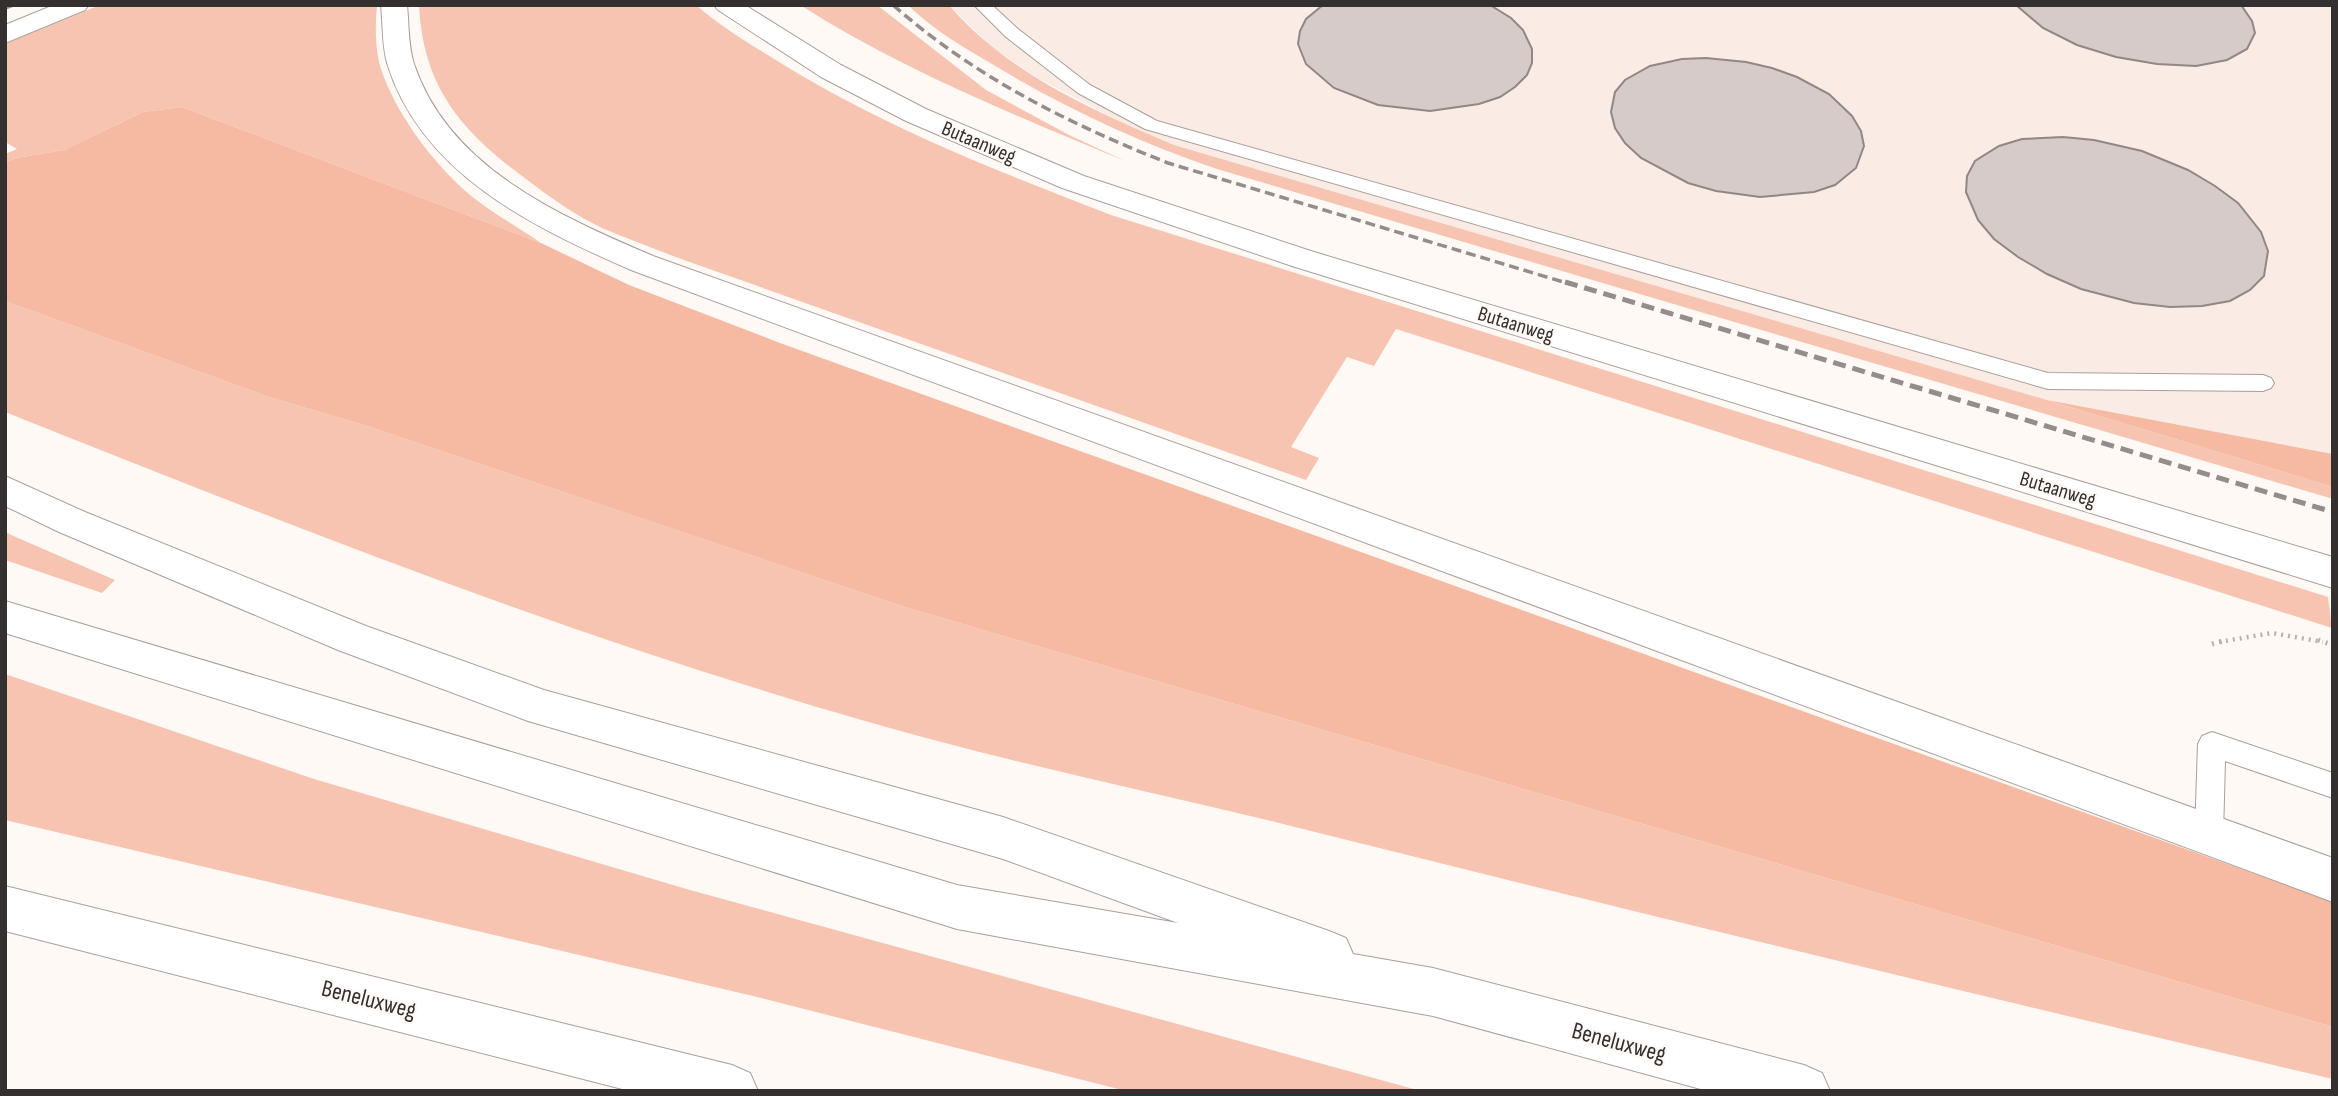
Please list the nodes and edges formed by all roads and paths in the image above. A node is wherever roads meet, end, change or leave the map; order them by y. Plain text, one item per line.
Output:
1 (76, 5) edge
2 (394, 5) edge
3 (727, 5) edge
4 (982, 5) edge
5 (5, 34) edge
6 (2263, 383) dead end
7 (5, 490) edge
8 (2333, 573) edge
9 (5, 617) edge
10 (2212, 644) dead end
11 (2333, 645) edge
12 (2333, 786) edge
13 (2209, 835) junction
14 (2333, 880) edge
15 (5, 908) edge
16 (1433, 992) junction
17 (732, 1091) edge
18 (1804, 1091) edge

1 - 5 main road
2 - 13 main road
3 - 8 main road, Butaanweg
4 - 6 lane
7 - 16 main road
9 - 16 main road
10 - 11 path
12 - 13 lane
13 - 14 main road
15 - 17 main road, Beneluxweg
16 - 18 main road, Beneluxweg

